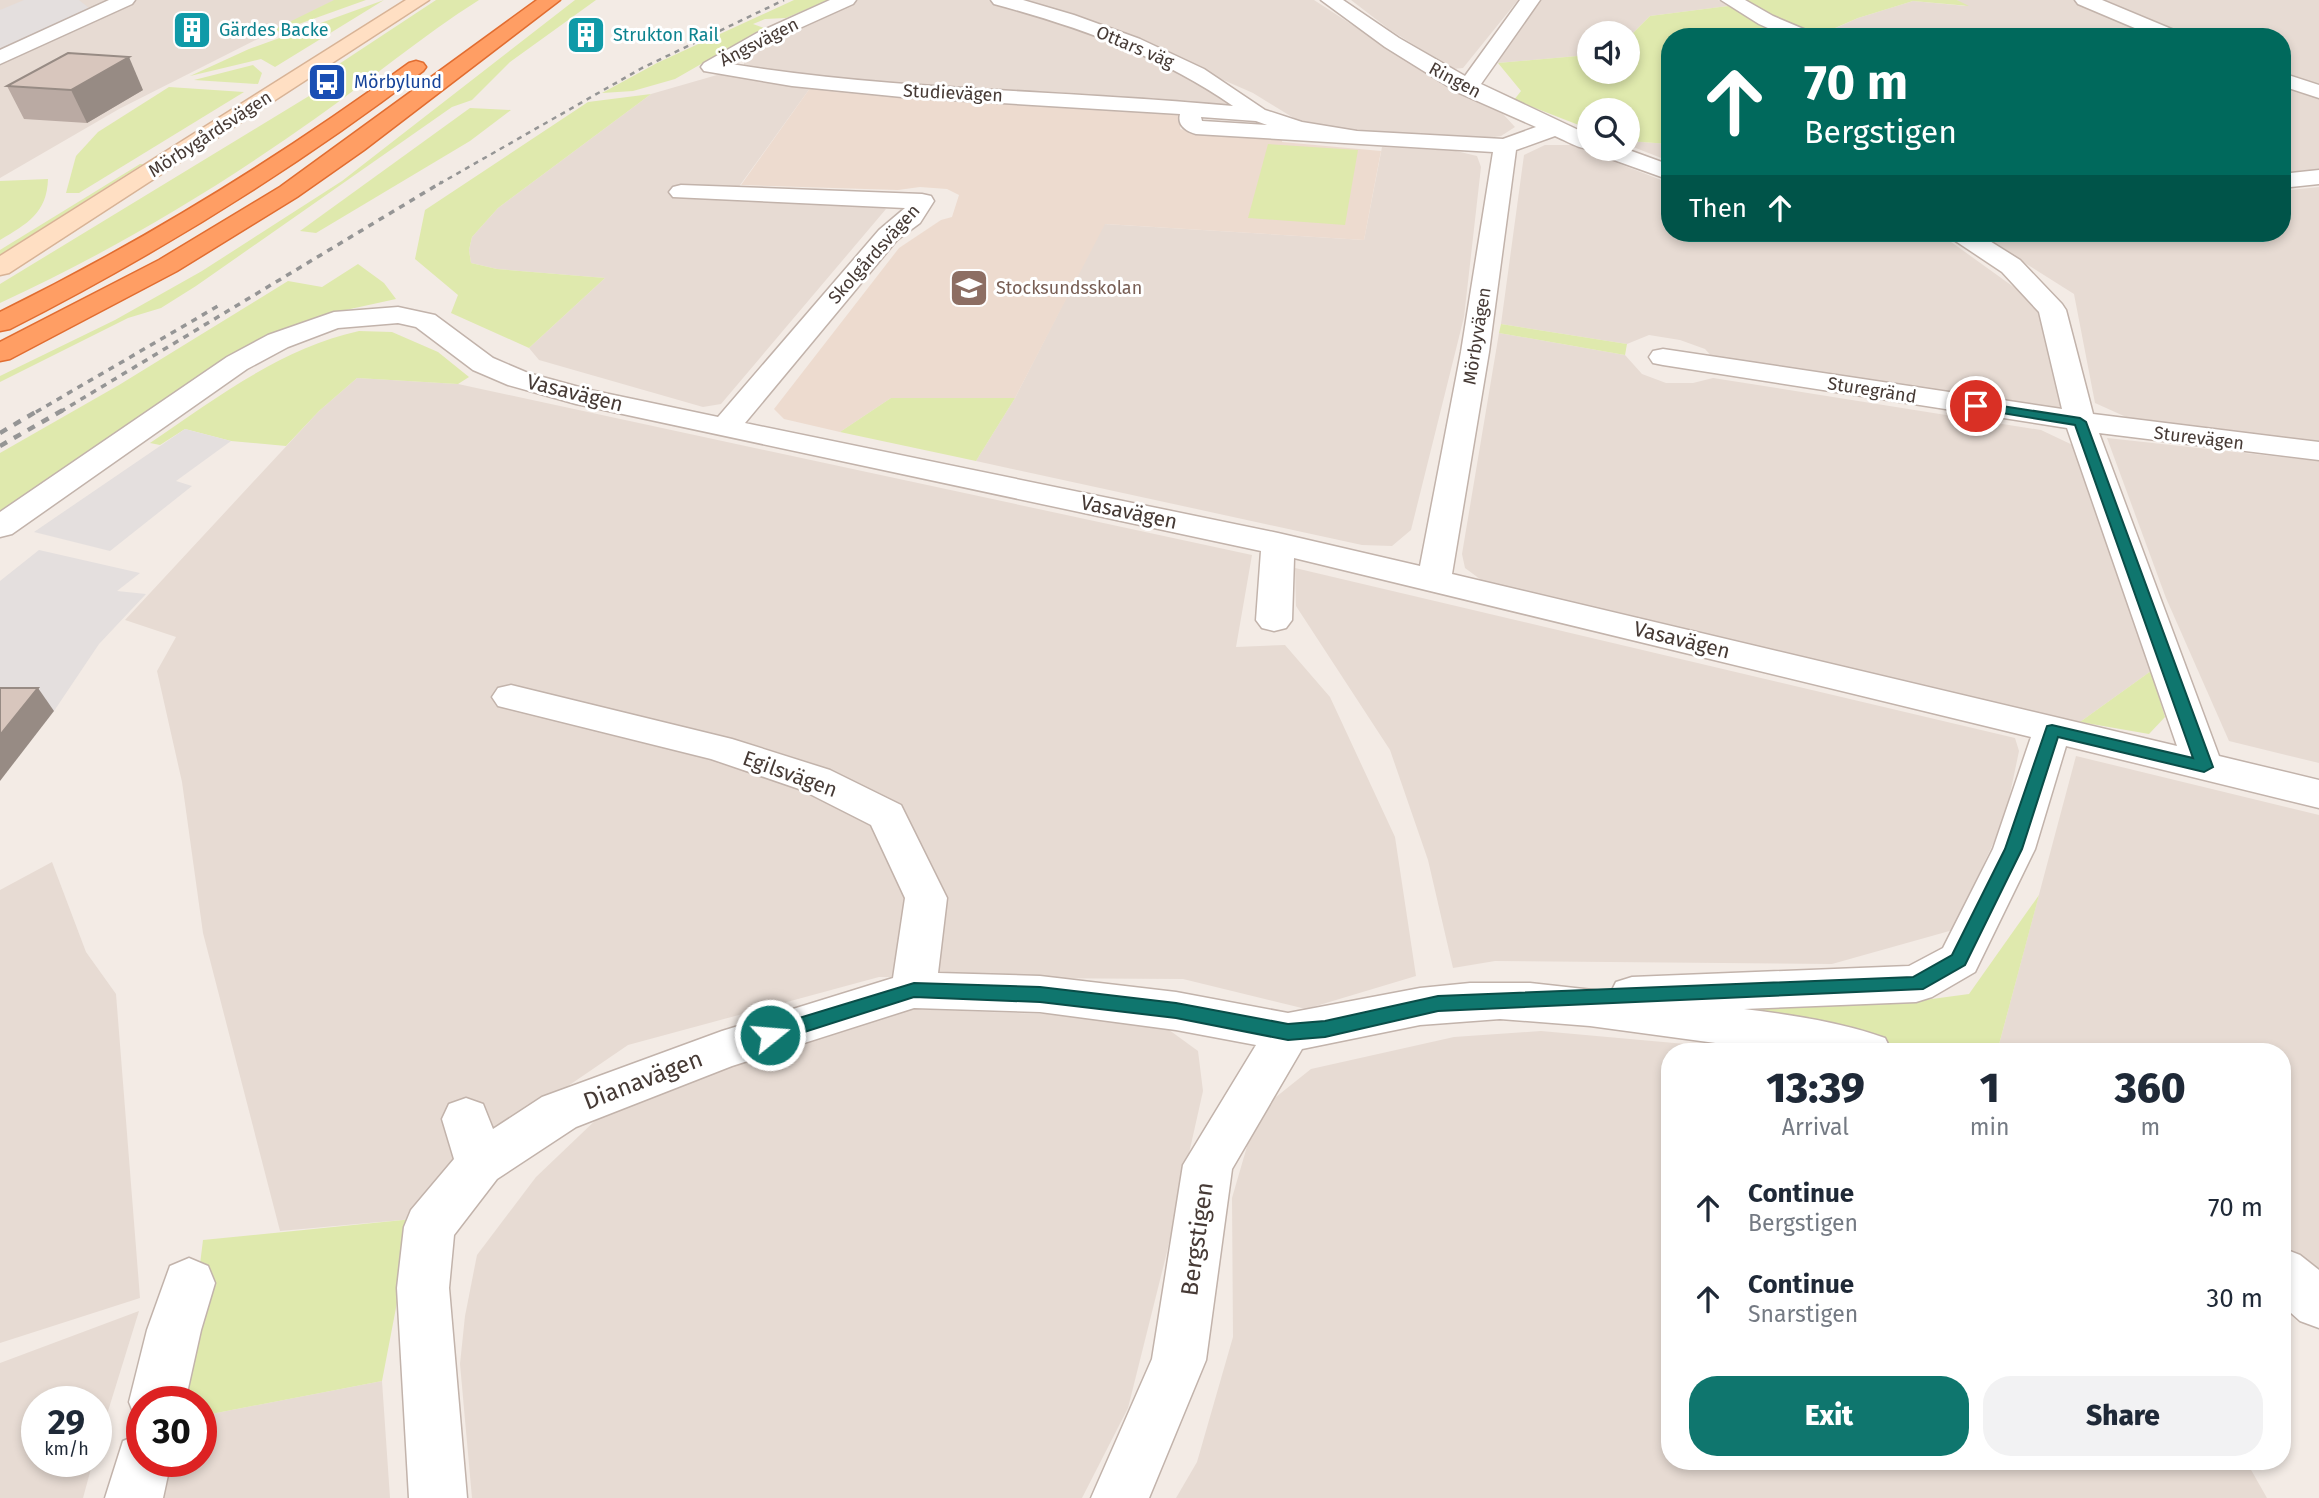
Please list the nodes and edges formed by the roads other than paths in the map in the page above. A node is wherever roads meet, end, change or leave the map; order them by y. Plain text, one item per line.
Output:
1 (125, 0) edge
2 (419, 0) edge
3 (550, 0) edge
4 (846, 0) edge
5 (1000, 0) edge
6 (1331, 0) edge
7 (1530, 0) edge
8 (1731, 0) edge
9 (2085, 0) edge
10 (1785, 28) edge
11 (2152, 28) edge
12 (434, 54) dead end
13 (1, 58) edge
14 (39, 60) dead end
15 (711, 67) joint
16 (2291, 82) edge
17 (1467, 88) junction
18 (2319, 92) edge
19 (1196, 109) junction
20 (1259, 115) junction
21 (1556, 128) junction
22 (1357, 138) junction
23 (1577, 138) edge
24 (1505, 146) junction
25 (1638, 161) edge
26 (1661, 170) edge
27 (2319, 177) edge
28 (2291, 180) edge
29 (681, 192) dead end
30 (1975, 242) edge
31 (0, 267) edge
32 (0, 323) edge
33 (0, 354) edge
34 (1663, 357) dead end
35 (2080, 422) junction
36 (725, 427) junction
37 (2319, 452) edge
38 (0, 527) edge
39 (1278, 543) junction
40 (1433, 579) junction
41 (1275, 620) dead end
42 (511, 698) dead end
43 (2052, 730) junction
44 (2204, 767) junction
45 (2319, 794) edge
46 (914, 990) junction
47 (1521, 999) junction
48 (1288, 1032) junction
49 (1835, 1043) edge
50 (466, 1119) dead end
51 (480, 1164) junction
52 (2291, 1280) edge
53 (190, 1283) dead end
54 (2319, 1303) edge
55 (161, 1386) edge
56 (139, 1477) edge
57 (134, 1498) edge
58 (438, 1498) edge
59 (1119, 1498) edge

1 - 13 street
2 - 31 street, Mörbygårdsvägen
3 - 33 highway
4 - 15 street, Ängsvägen
5 - 20 street, Ottars väg
6 - 17 street, Ringen
7 - 17 street
8 - 10 street
9 - 11 street
12 - 32 highway
13 - 14 street
15 - 19 street, Studievägen
16 - 18 street
17 - 21 street, Ringen
19 - 20 street, Studievägen
19 - 22 street, Studievägen
20 - 22 street, Studievägen
21 - 23 street, Ringen
21 - 24 street
22 - 24 street, Studievägen
24 - 40 street, Mörbyvägen
25 - 26 street
27 - 28 street
29 - 36 street, Skolgårdsvägen
30 - 35 street
34 - 35 street, Sturegränd
35 - 37 street, Sturevägen
35 - 44 street
36 - 38 street, Vasavägen
36 - 39 street, Vasavägen
39 - 40 street, Vasavägen
39 - 41 street
40 - 43 street, Vasavägen
42 - 46 street, Egilsvägen
43 - 44 street, Vasavägen
43 - 47 street
44 - 45 street, Vasavägen
46 - 48 street, Dianavägen
46 - 51 street, Dianavägen
47 - 48 street
47 - 49 street
48 - 59 street, Bergstigen
50 - 51 street
51 - 58 street, Dianavägen
52 - 54 street
53 - 55 street
56 - 57 street

